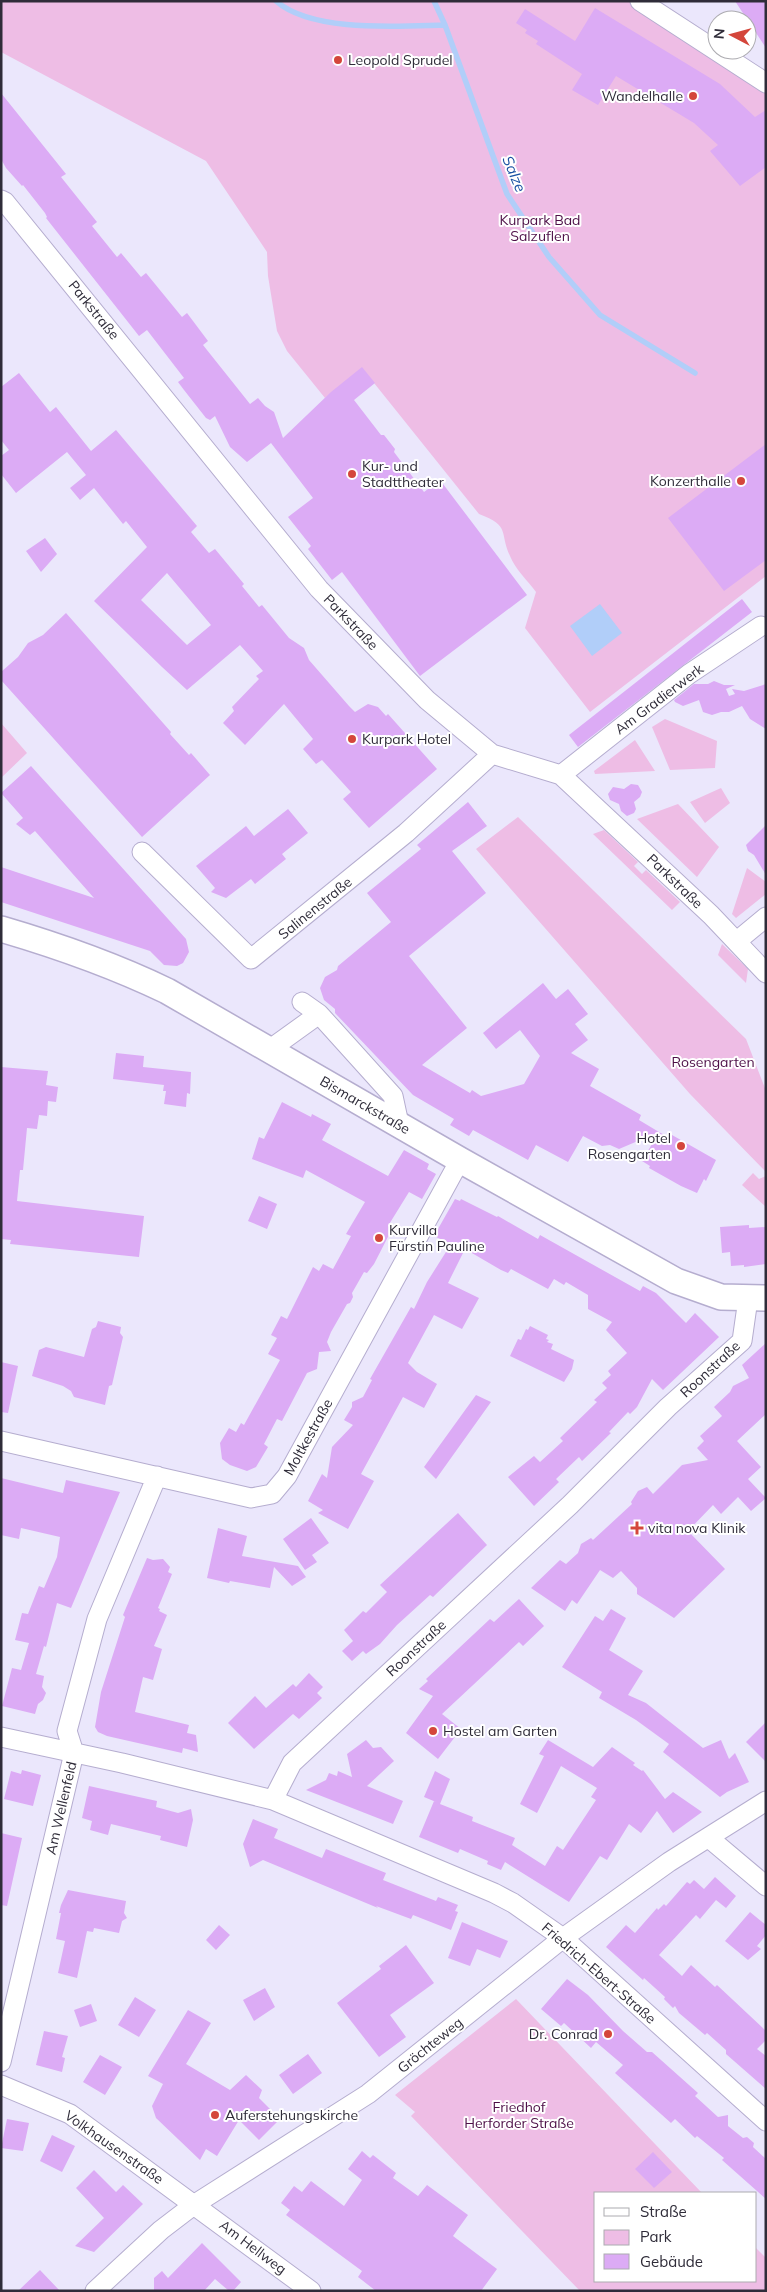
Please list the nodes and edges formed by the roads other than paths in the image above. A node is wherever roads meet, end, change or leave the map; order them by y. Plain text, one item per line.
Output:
1 (640, 1) edge
2 (766, 83) edge
3 (1, 200) edge
4 (761, 626) dead end
5 (492, 754) junction
6 (561, 775) junction
7 (142, 852) dead end
8 (766, 917) edge
9 (1, 930) edge
10 (737, 941) junction
11 (766, 972) edge
12 (302, 1002) dead end
13 (319, 1014) junction
14 (269, 1050) junction
15 (398, 1124) junction
16 (460, 1160) junction
17 (757, 1298) edge
18 (1, 1441) edge
19 (157, 1476) junction
20 (1, 1737) edge
21 (74, 1753) junction
22 (273, 1800) junction
23 (766, 1801) edge
24 (709, 1838) junction
25 (766, 1886) edge
26 (564, 1938) junction
27 (1, 2062) edge
28 (1, 2085) edge
29 (766, 2121) edge
30 (195, 2204) junction
31 (96, 2291) edge
32 (311, 2291) edge

1 - 2 street
3 - 5 street, Parkstraße
4 - 6 street, Am Gradierwerk
5 - 6 street, Parkstraße
5 - 7 street, Salinenstraße
6 - 10 street, Parkstraße
8 - 10 street
9 - 14 main road, Bismarckstraße
10 - 11 street, Parkstraße
12 - 13 street
13 - 14 street
13 - 15 street
14 - 15 main road, Bismarckstraße
15 - 16 main road, Bismarckstraße
16 - 17 main road, Bismarckstraße
16 - 19 street, Moltkestraße
17 - 22 street, Roonstraße
18 - 19 street, Moltkestraße
19 - 21 street, Am Wellenfeld
20 - 21 street
21 - 22 street
21 - 27 street, Am Wellenfeld
22 - 26 street, Friedrich-Ebert-Straße
23 - 24 street, Gröchteweg
24 - 25 street
24 - 26 street, Gröchteweg
26 - 29 street, Friedrich-Ebert-Straße
26 - 30 street, Gröchteweg
28 - 30 street, Volkhausenstraße
30 - 31 street, Gröchteweg
30 - 32 street, Am Hellweg

